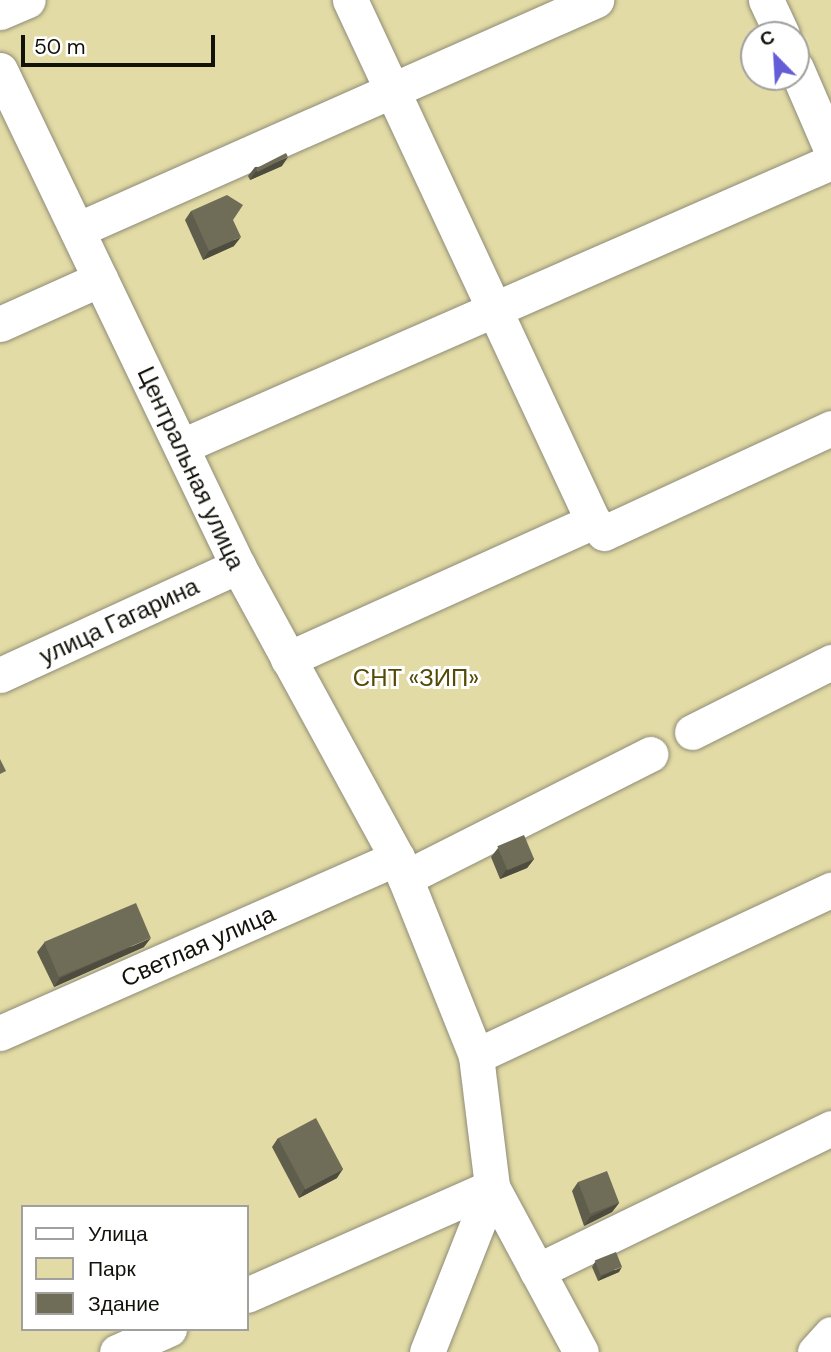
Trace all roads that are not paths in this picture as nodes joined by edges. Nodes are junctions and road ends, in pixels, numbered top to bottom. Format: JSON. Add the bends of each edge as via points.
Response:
{"nodes":[{"id":1,"x":28,"y":0,"type":"edge"},
{"id":2,"x":350,"y":0,"type":"edge"},
{"id":3,"x":596,"y":0,"type":"edge"},
{"id":4,"x":766,"y":0,"type":"edge"},
{"id":5,"x":0,"y":12,"type":"edge"},
{"id":6,"x":776,"y":21,"type":"edge"},
{"id":7,"x":0,"y":70,"type":"edge"},
{"id":8,"x":392,"y":87,"type":"junction"},
{"id":9,"x":808,"y":91,"type":"edge"},
{"id":10,"x":827,"y":126,"type":"edge"},
{"id":11,"x":831,"y":162,"type":"edge"},
{"id":12,"x":77,"y":230,"type":"junction"},
{"id":13,"x":100,"y":279,"type":"junction"},
{"id":14,"x":495,"y":309,"type":"junction"},
{"id":15,"x":0,"y":324,"type":"edge"},
{"id":16,"x":831,"y":428,"type":"edge"},
{"id":17,"x":182,"y":446,"type":"junction"},
{"id":18,"x":593,"y":521,"type":"junction"},
{"id":19,"x":237,"y":566,"type":"junction"},
{"id":20,"x":288,"y":659,"type":"junction"},
{"id":21,"x":831,"y":662,"type":"edge"},
{"id":22,"x":0,"y":675,"type":"edge"},
{"id":23,"x":692,"y":732,"type":"dead end"},
{"id":24,"x":651,"y":754,"type":"dead end"},
{"id":25,"x":401,"y":868,"type":"junction"},
{"id":26,"x":831,"y":890,"type":"edge"},
{"id":27,"x":0,"y":1034,"type":"edge"},
{"id":28,"x":476,"y":1056,"type":"junction"},
{"id":29,"x":831,"y":1128,"type":"edge"},
{"id":30,"x":492,"y":1187,"type":"junction"},
{"id":31,"x":537,"y":1271,"type":"junction"},
{"id":32,"x":248,"y":1295,"type":"edge"},
{"id":33,"x":164,"y":1331,"type":"edge"},
{"id":34,"x":831,"y":1334,"type":"edge"},
{"id":35,"x":117,"y":1352,"type":"edge"},
{"id":36,"x":427,"y":1352,"type":"edge"},
{"id":37,"x":582,"y":1352,"type":"edge"},
{"id":38,"x":815,"y":1352,"type":"edge"}],
"edges":[{"from":1,"to":5,"type":"street"},
{"from":2,"to":8,"type":"street"},
{"from":3,"to":8,"type":"street"},
{"from":4,"to":6,"type":"street"},
{"from":7,"to":12,"type":"street","name":"Центральная улица"},
{"from":8,"to":12,"type":"street"},
{"from":8,"to":14,"type":"street"},
{"from":9,"to":10,"type":"street"},
{"from":11,"to":14,"type":"street"},
{"from":12,"to":13,"type":"street","name":"Центральная улица"},
{"from":13,"to":15,"type":"street"},
{"from":13,"to":17,"type":"street","name":"Центральная улица"},
{"from":14,"to":17,"type":"street"},
{"from":14,"to":18,"type":"street"},
{"from":16,"to":18,"type":"street","via":[[604,533]]},
{"from":17,"to":19,"type":"street","name":"Центральная улица"},
{"from":18,"to":20,"type":"street"},
{"from":19,"to":20,"type":"street","name":"Центральная улица"},
{"from":19,"to":22,"type":"street","name":"улица Гагарина"},
{"from":20,"to":25,"type":"street","name":"Центральная улица"},
{"from":21,"to":23,"type":"street"},
{"from":24,"to":25,"type":"street","name":"Светлая улица"},
{"from":25,"to":27,"type":"street","name":"Светлая улица"},
{"from":25,"to":28,"type":"street","name":"Центральная улица"},
{"from":26,"to":28,"type":"street"},
{"from":28,"to":30,"type":"street","name":"Центральная улица"},
{"from":29,"to":31,"type":"street"},
{"from":30,"to":31,"type":"street"},
{"from":30,"to":32,"type":"street"},
{"from":30,"to":36,"type":"street"},
{"from":31,"to":37,"type":"street"},
{"from":33,"to":35,"type":"street"},
{"from":34,"to":38,"type":"street"}]}
